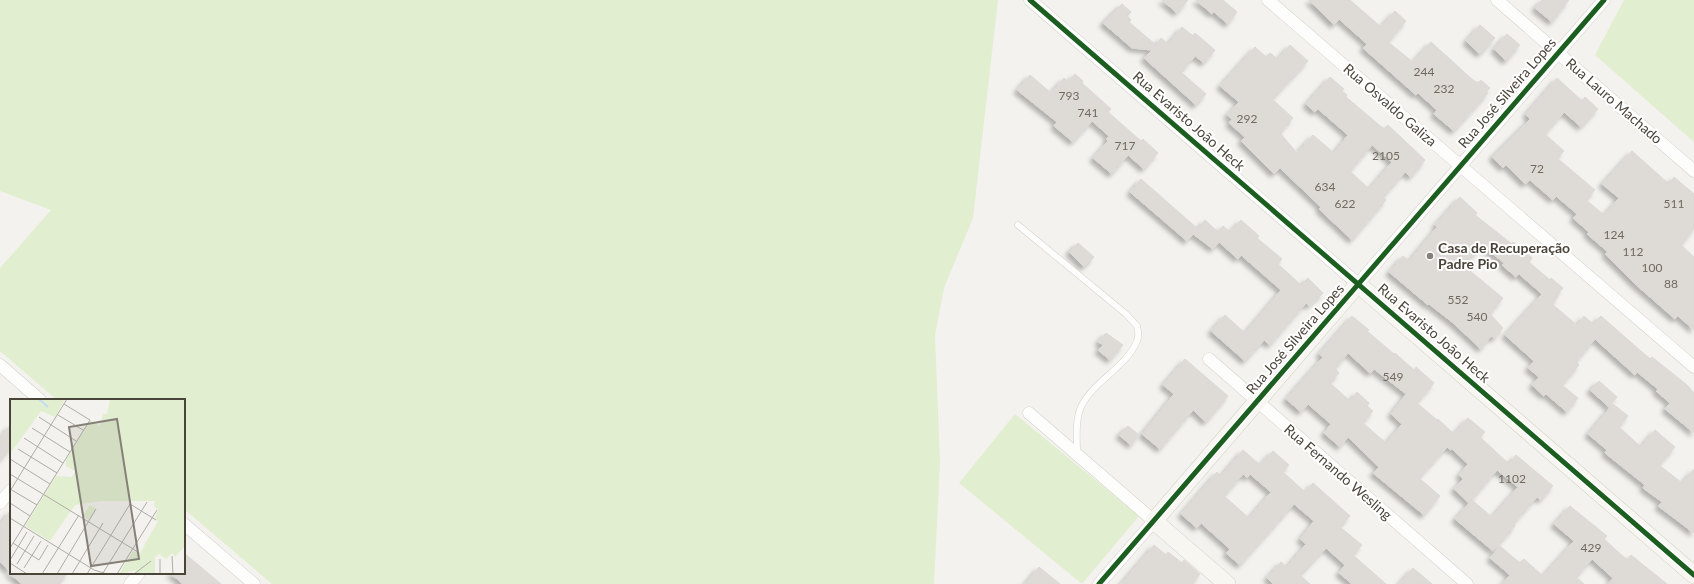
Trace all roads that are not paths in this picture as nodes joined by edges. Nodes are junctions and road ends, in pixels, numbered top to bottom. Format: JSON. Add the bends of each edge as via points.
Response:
{"nodes":[{"id":1,"x":1030,"y":0,"type":"edge"},
{"id":2,"x":1268,"y":0,"type":"edge"},
{"id":3,"x":1497,"y":0,"type":"edge"},
{"id":4,"x":1604,"y":0,"type":"edge"},
{"id":5,"x":1558,"y":53,"type":"junction"},
{"id":6,"x":1461,"y":166,"type":"junction"},
{"id":7,"x":1694,"y":171,"type":"edge"},
{"id":8,"x":1018,"y":226,"type":"dead end"},
{"id":9,"x":1358,"y":284,"type":"junction"},
{"id":10,"x":1209,"y":359,"type":"dead end"},
{"id":11,"x":0,"y":365,"type":"edge"},
{"id":12,"x":1694,"y":368,"type":"edge"},
{"id":13,"x":39,"y":399,"type":"edge"},
{"id":14,"x":1257,"y":401,"type":"junction"},
{"id":15,"x":1029,"y":413,"type":"dead end"},
{"id":16,"x":1077,"y":454,"type":"junction"},
{"id":17,"x":10,"y":491,"type":"edge"},
{"id":18,"x":0,"y":503,"type":"edge"},
{"id":19,"x":1154,"y":521,"type":"junction"},
{"id":20,"x":185,"y":525,"type":"edge"},
{"id":21,"x":138,"y":574,"type":"edge"},
{"id":22,"x":1694,"y":575,"type":"edge"},
{"id":23,"x":130,"y":584,"type":"edge"},
{"id":24,"x":254,"y":584,"type":"edge"},
{"id":25,"x":1100,"y":584,"type":"edge"},
{"id":26,"x":1227,"y":584,"type":"edge"},
{"id":27,"x":1467,"y":584,"type":"edge"}],
"edges":[{"from":1,"to":9,"type":"street","name":"Rua Evaristo João Heck"},
{"from":2,"to":6,"type":"street","name":"Rua Osvaldo Galiza"},
{"from":3,"to":5,"type":"street","name":"Rua Lauro Machado"},
{"from":4,"to":5,"type":"street","name":"Rua José Silveira Lopes"},
{"from":5,"to":6,"type":"street","name":"Rua José Silveira Lopes"},
{"from":5,"to":7,"type":"street","name":"Rua Lauro Machado"},
{"from":6,"to":9,"type":"street","name":"Rua José Silveira Lopes"},
{"from":6,"to":12,"type":"street","name":"Rua Osvaldo Galiza"},
{"from":8,"to":16,"type":"lane","via":[[1126,314],[1137,326],[1138,340],[1129,354],[1081,406],[1077,419]]},
{"from":9,"to":14,"type":"street","name":"Rua José Silveira Lopes"},
{"from":9,"to":22,"type":"street","name":"Rua Evaristo João Heck"},
{"from":10,"to":14,"type":"street","name":"Rua Fernando Wesling"},
{"from":11,"to":13,"type":"street"},
{"from":14,"to":19,"type":"street","name":"Rua José Silveira Lopes"},
{"from":14,"to":27,"type":"street","name":"Rua Fernando Wesling"},
{"from":15,"to":16,"type":"street"},
{"from":16,"to":19,"type":"street"},
{"from":17,"to":18,"type":"street"},
{"from":19,"to":25,"type":"street","name":"Rua José Silveira Lopes"},
{"from":19,"to":26,"type":"street"},
{"from":20,"to":24,"type":"street"},
{"from":21,"to":23,"type":"street"}]}
